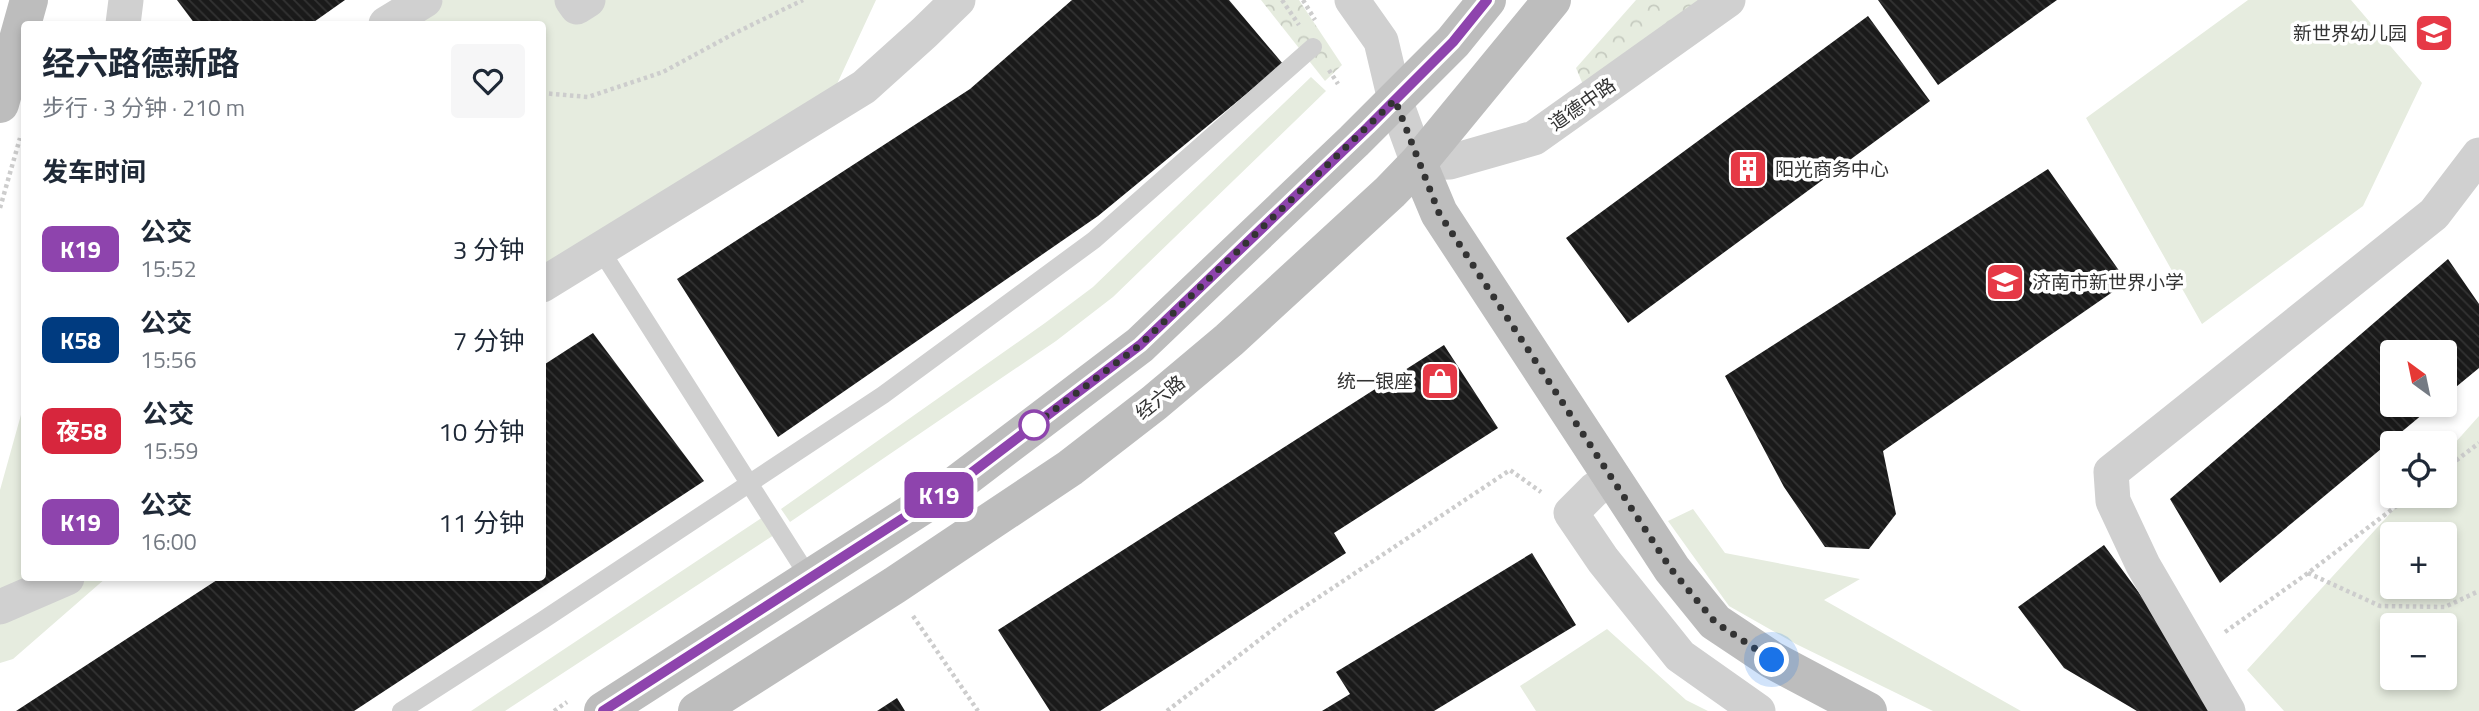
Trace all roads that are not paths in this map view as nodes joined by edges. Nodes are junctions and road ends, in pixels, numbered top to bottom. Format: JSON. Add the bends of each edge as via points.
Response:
{"nodes":[{"id":1,"x":29,"y":0,"type":"edge"},
{"id":2,"x":125,"y":0,"type":"edge"},
{"id":3,"x":425,"y":0,"type":"edge"},
{"id":4,"x":572,"y":0,"type":"edge"},
{"id":5,"x":588,"y":0,"type":"edge"},
{"id":6,"x":957,"y":0,"type":"edge"},
{"id":7,"x":1352,"y":0,"type":"edge"},
{"id":8,"x":1487,"y":0,"type":"edge"},
{"id":9,"x":1552,"y":0,"type":"edge"},
{"id":10,"x":1728,"y":0,"type":"edge"},
{"id":11,"x":923,"y":17,"type":"edge"},
{"id":12,"x":26,"y":21,"type":"edge"},
{"id":13,"x":123,"y":21,"type":"edge"},
{"id":14,"x":391,"y":21,"type":"edge"},
{"id":15,"x":1313,"y":47,"type":"dead end"},
{"id":16,"x":21,"y":50,"type":"edge"},
{"id":17,"x":1395,"y":100,"type":"junction"},
{"id":18,"x":10,"y":118,"type":"edge"},
{"id":19,"x":2479,"y":155,"type":"edge"},
{"id":20,"x":1418,"y":163,"type":"junction"},
{"id":21,"x":600,"y":249,"type":"junction"},
{"id":22,"x":546,"y":283,"type":"edge"},
{"id":23,"x":1613,"y":477,"type":"junction"},
{"id":24,"x":750,"y":483,"type":"junction"},
{"id":25,"x":810,"y":579,"type":"junction"},
{"id":26,"x":59,"y":581,"type":"edge"},
{"id":27,"x":0,"y":607,"type":"edge"},
{"id":28,"x":590,"y":704,"type":"edge"},
{"id":29,"x":401,"y":711,"type":"edge"},
{"id":30,"x":697,"y":711,"type":"edge"},
{"id":31,"x":1758,"y":711,"type":"edge"},
{"id":32,"x":1868,"y":711,"type":"edge"},
{"id":33,"x":2228,"y":711,"type":"edge"}],
"edges":[{"from":1,"to":12,"type":"main road"},
{"from":2,"to":13,"type":"street"},
{"from":3,"to":14,"type":"street"},
{"from":4,"to":5,"type":"street","via":[[577,7]]},
{"from":6,"to":11,"type":"street"},
{"from":7,"to":17,"type":"street","via":[[1381,41]]},
{"from":8,"to":17,"type":"main road"},
{"from":9,"to":20,"type":"main road","name":"经六路"},
{"from":10,"to":20,"type":"street","name":"道德中路","via":[[1534,138],[1450,162]]},
{"from":11,"to":21,"type":"street","via":[[864,87]]},
{"from":15,"to":24,"type":"lane","via":[[1094,240],[883,395]]},
{"from":16,"to":18,"type":"main road"},
{"from":17,"to":20,"type":"street"},
{"from":17,"to":25,"type":"main road","via":[[1140,345],[958,483]]},
{"from":19,"to":33,"type":"street","via":[[2434,214],[2111,472],[2113,501],[2143,565]]},
{"from":20,"to":23,"type":"main road","via":[[1439,213]]},
{"from":20,"to":30,"type":"main road","name":"经六路","via":[[1229,340],[1070,468]]},
{"from":21,"to":22,"type":"street"},
{"from":21,"to":24,"type":"lane"},
{"from":23,"to":31,"type":"street","via":[[1571,513],[1602,560],[1680,656]]},
{"from":23,"to":32,"type":"main road","via":[[1671,569],[1715,622],[1772,660]]},
{"from":24,"to":25,"type":"lane"},
{"from":24,"to":29,"type":"lane"},
{"from":25,"to":28,"type":"main road"},
{"from":26,"to":27,"type":"street"}]}
